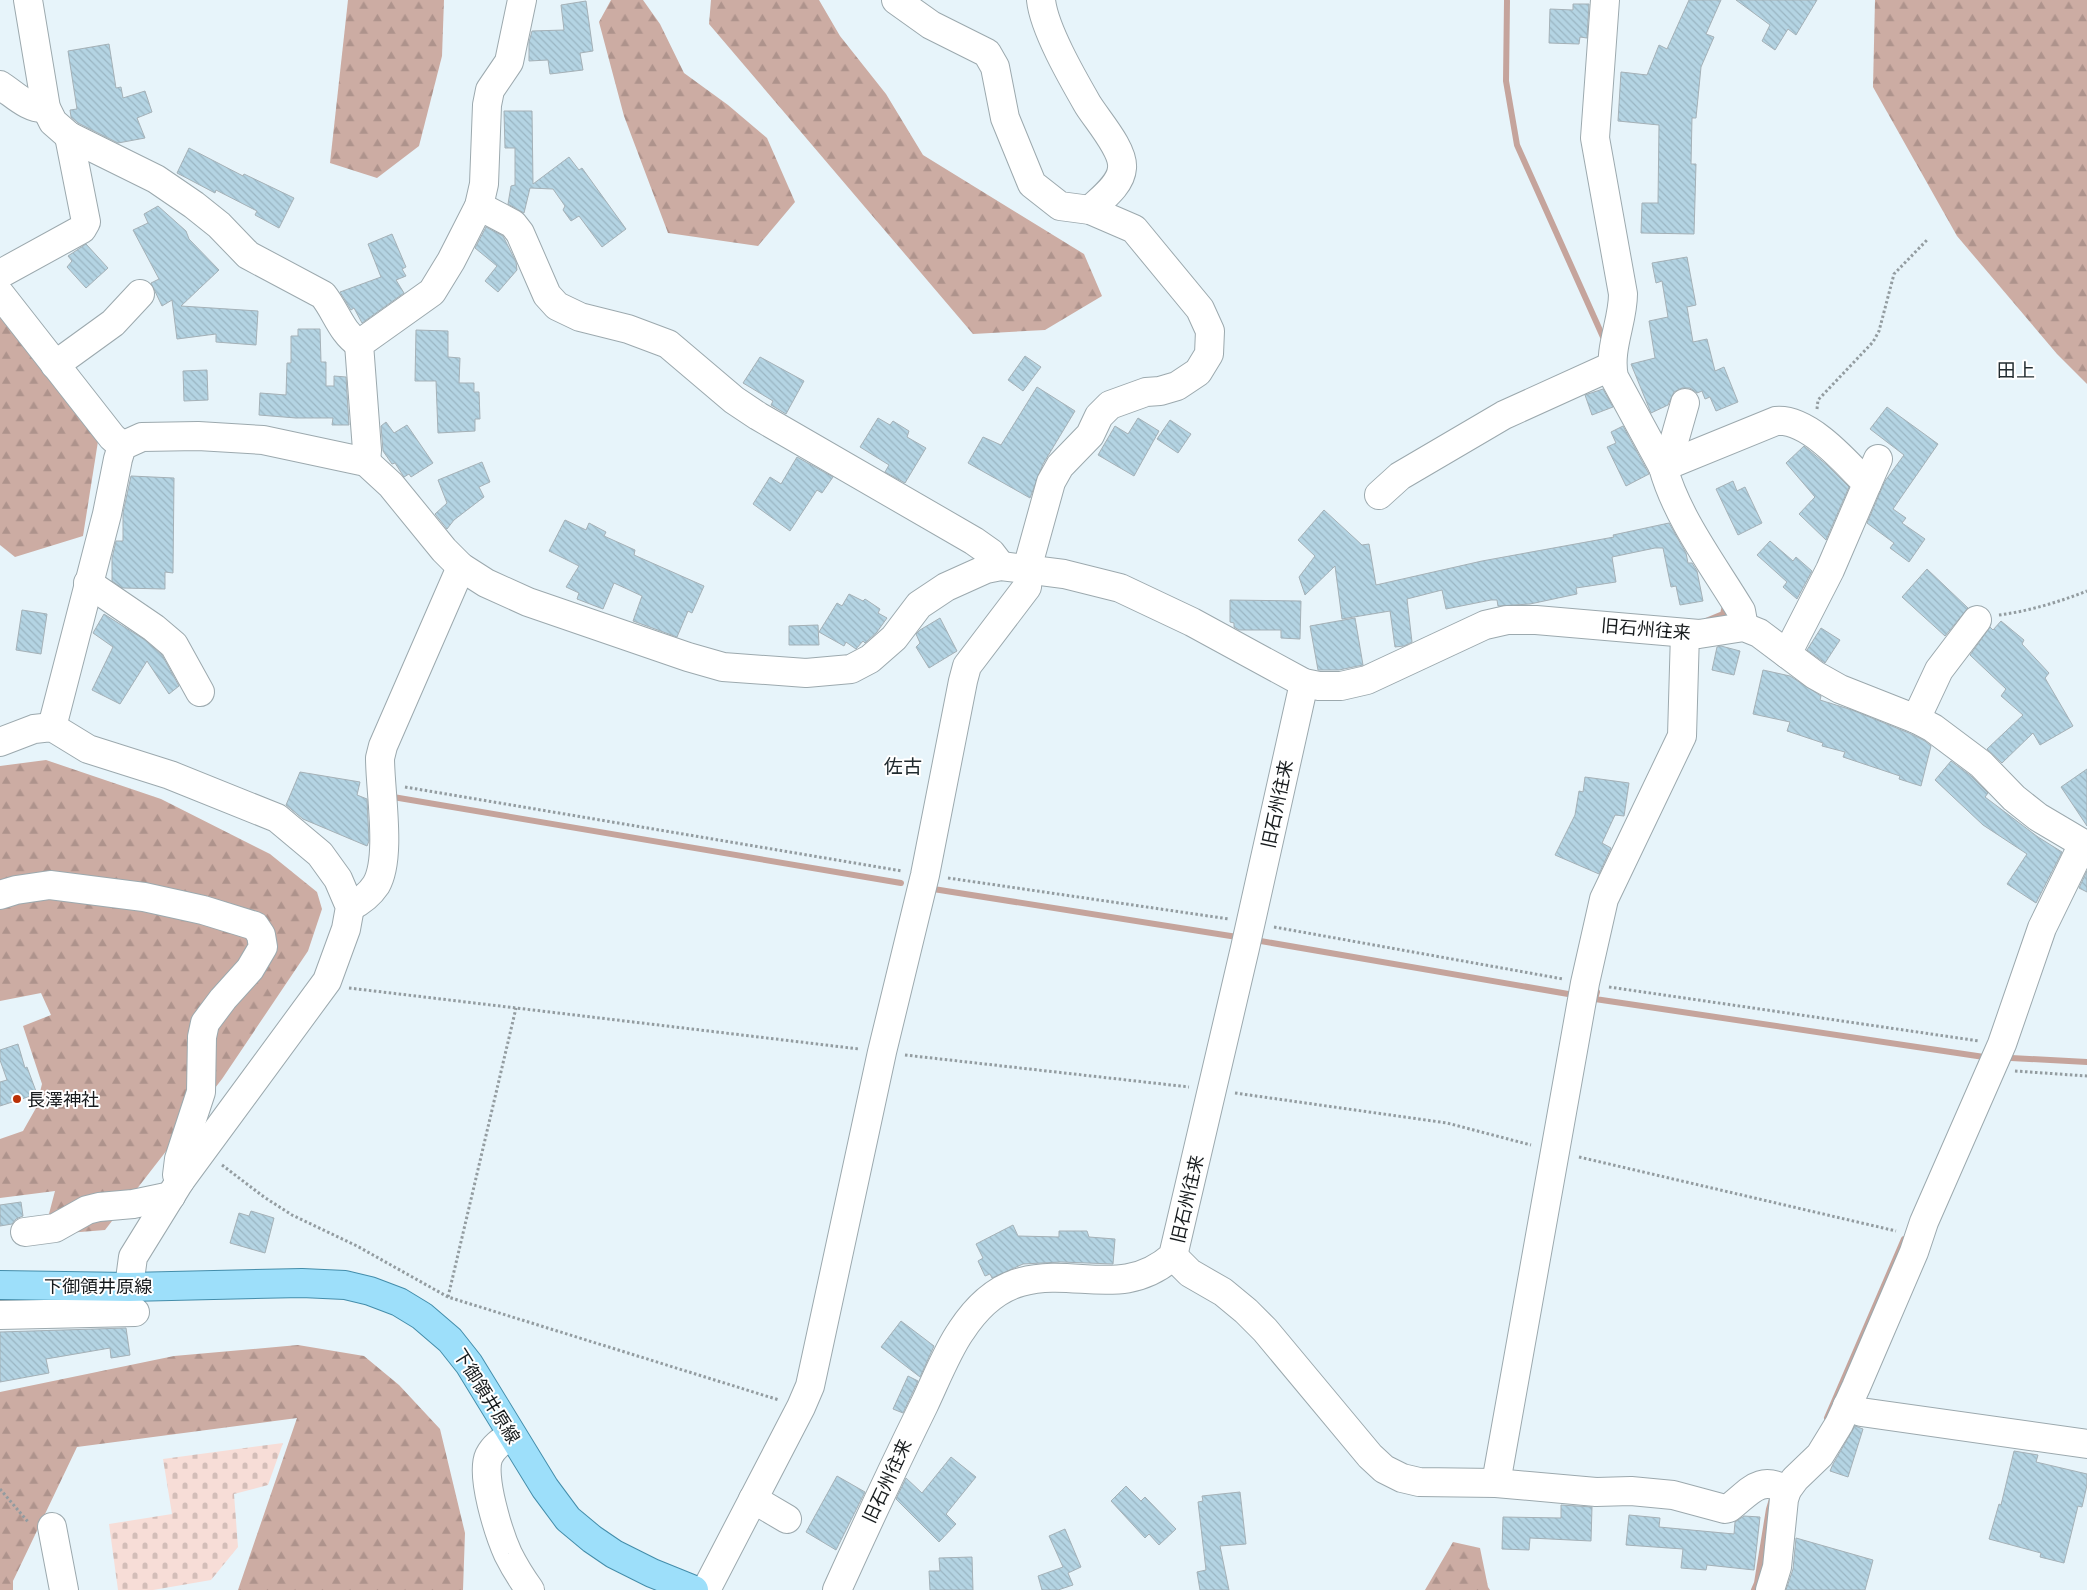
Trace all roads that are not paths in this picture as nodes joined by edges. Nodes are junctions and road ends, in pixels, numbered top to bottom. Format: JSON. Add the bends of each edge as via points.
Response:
{"nodes":[{"id":1,"x":28,"y":0,"type":"edge"},
{"id":2,"x":522,"y":0,"type":"edge"},
{"id":3,"x":896,"y":0,"type":"edge"},
{"id":4,"x":1041,"y":0,"type":"edge"},
{"id":5,"x":1606,"y":0,"type":"edge"},
{"id":6,"x":0,"y":85,"type":"edge"},
{"id":7,"x":46,"y":108,"type":"junction"},
{"id":8,"x":69,"y":136,"type":"junction"},
{"id":9,"x":479,"y":206,"type":"junction"},
{"id":10,"x":1090,"y":210,"type":"junction"},
{"id":11,"x":0,"y":274,"type":"edge"},
{"id":12,"x":0,"y":294,"type":"edge"},
{"id":13,"x":140,"y":294,"type":"dead end"},
{"id":14,"x":359,"y":344,"type":"junction"},
{"id":15,"x":55,"y":365,"type":"junction"},
{"id":16,"x":1612,"y":366,"type":"junction"},
{"id":17,"x":1684,"y":403,"type":"dead end"},
{"id":18,"x":122,"y":446,"type":"junction"},
{"id":19,"x":1878,"y":459,"type":"dead end"},
{"id":20,"x":366,"y":462,"type":"junction"},
{"id":21,"x":1663,"y":467,"type":"junction"},
{"id":22,"x":1866,"y":484,"type":"junction"},
{"id":23,"x":1379,"y":495,"type":"dead end"},
{"id":24,"x":1001,"y":566,"type":"junction"},
{"id":25,"x":461,"y":567,"type":"junction"},
{"id":26,"x":1029,"y":571,"type":"junction"},
{"id":27,"x":88,"y":583,"type":"junction"},
{"id":28,"x":1977,"y":620,"type":"road end"},
{"id":29,"x":1744,"y":628,"type":"junction"},
{"id":30,"x":1684,"y":633,"type":"junction"},
{"id":31,"x":1787,"y":654,"type":"junction"},
{"id":32,"x":1304,"y":683,"type":"junction"},
{"id":33,"x":200,"y":692,"type":"dead end"},
{"id":34,"x":1916,"y":719,"type":"junction"},
{"id":35,"x":52,"y":727,"type":"junction"},
{"id":36,"x":0,"y":742,"type":"edge"},
{"id":37,"x":2085,"y":845,"type":"edge"},
{"id":38,"x":0,"y":895,"type":"edge"},
{"id":39,"x":350,"y":907,"type":"junction"},
{"id":40,"x":175,"y":1189,"type":"junction"},
{"id":41,"x":24,"y":1232,"type":"dead end"},
{"id":42,"x":1173,"y":1256,"type":"junction"},
{"id":43,"x":0,"y":1285,"type":"edge"},
{"id":44,"x":132,"y":1300,"type":"junction"},
{"id":45,"x":0,"y":1315,"type":"edge"},
{"id":46,"x":1847,"y":1406,"type":"junction"},
{"id":47,"x":511,"y":1435,"type":"junction"},
{"id":48,"x":2087,"y":1444,"type":"edge"},
{"id":49,"x":1496,"y":1484,"type":"junction"},
{"id":50,"x":1781,"y":1487,"type":"junction"},
{"id":51,"x":753,"y":1499,"type":"junction"},
{"id":52,"x":787,"y":1519,"type":"dead end"},
{"id":53,"x":44,"y":1528,"type":"road end"},
{"id":54,"x":64,"y":1590,"type":"edge"},
{"id":55,"x":530,"y":1590,"type":"edge"},
{"id":56,"x":694,"y":1590,"type":"edge"},
{"id":57,"x":706,"y":1590,"type":"edge"},
{"id":58,"x":836,"y":1590,"type":"edge"},
{"id":59,"x":1770,"y":1590,"type":"edge"}],
"edges":[{"from":1,"to":7,"type":"street"},
{"from":2,"to":9,"type":"street","via":[[509,62],[490,90],[484,184]]},
{"from":3,"to":10,"type":"street","via":[[931,24],[987,53],[995,67],[1006,118],[1032,184],[1060,206]]},
{"from":4,"to":10,"type":"street","via":[[1056,45],[1088,105],[1122,158],[1122,170],[1116,183]]},
{"from":5,"to":16,"type":"street","via":[[1595,138],[1623,307]]},
{"from":6,"to":7,"type":"street","via":[[31,106]]},
{"from":7,"to":8,"type":"street","via":[[53,122]]},
{"from":8,"to":11,"type":"street","via":[[86,222],[82,229]]},
{"from":8,"to":14,"type":"street","via":[[156,179],[219,225],[248,255],[323,295],[345,333]]},
{"from":9,"to":14,"type":"street","via":[[432,292]]},
{"from":9,"to":24,"type":"street","via":[[513,224],[547,296],[557,306],[580,318],[628,329],[668,344],[734,400],[792,437],[841,462],[974,541],[991,553]]},
{"from":10,"to":26,"type":"street","via":[[1134,229],[1200,309],[1210,331],[1209,354],[1198,372],[1177,386],[1146,392],[1110,405],[1099,416],[1090,436],[1060,466],[1051,482]]},
{"from":12,"to":15,"type":"street"},
{"from":13,"to":15,"type":"street","via":[[113,324]]},
{"from":14,"to":20,"type":"street"},
{"from":15,"to":18,"type":"street"},
{"from":16,"to":21,"type":"street","via":[[1614,377]]},
{"from":16,"to":23,"type":"street","via":[[1504,415],[1400,476]]},
{"from":17,"to":21,"type":"street"},
{"from":18,"to":20,"type":"street","via":[[142,437],[263,440]]},
{"from":18,"to":27,"type":"street"},
{"from":19,"to":22,"type":"street"},
{"from":20,"to":25,"type":"street","via":[[391,485]]},
{"from":21,"to":22,"type":"street","via":[[1785,420],[1828,445]]},
{"from":21,"to":29,"type":"street","via":[[1678,507],[1741,611]]},
{"from":22,"to":31,"type":"street","via":[[1830,570]]},
{"from":24,"to":25,"type":"street","via":[[986,569],[946,587],[919,605],[894,638],[870,659],[851,669],[806,673],[723,667],[688,658],[528,602],[486,583]]},
{"from":24,"to":26,"type":"street"},
{"from":25,"to":39,"type":"street","via":[[383,746],[380,782],[384,855],[376,884],[361,901]]},
{"from":26,"to":32,"type":"street","via":[[1064,574],[1120,588],[1192,622]]},
{"from":26,"to":51,"type":"street","via":[[1027,587],[968,666],[963,681],[925,874],[882,1052],[810,1386]]},
{"from":27,"to":33,"type":"street","via":[[174,645]]},
{"from":27,"to":35,"type":"street"},
{"from":28,"to":34,"type":"street","via":[[1939,670]]},
{"from":29,"to":30,"type":"street","name":"旧石州往来"},
{"from":29,"to":31,"type":"street","via":[[1759,634]]},
{"from":30,"to":32,"type":"street","name":"旧石州往来","via":[[1507,620],[1485,625],[1368,680],[1341,686]]},
{"from":30,"to":49,"type":"street","via":[[1682,736],[1604,899],[1585,983]]},
{"from":31,"to":34,"type":"street","via":[[1840,689]]},
{"from":32,"to":42,"type":"street","name":"旧石州往来"},
{"from":34,"to":37,"type":"street","via":[[1981,764],[2038,817]]},
{"from":35,"to":36,"type":"street","via":[[34,729]]},
{"from":35,"to":39,"type":"street","via":[[88,749],[170,775],[277,818],[320,854],[338,880]]},
{"from":37,"to":46,"type":"street","via":[[2042,928],[1997,1057]]},
{"from":38,"to":40,"type":"street","via":[[50,885],[144,897],[255,926],[261,935],[263,947],[250,968],[205,1022],[201,1092],[179,1160]]},
{"from":39,"to":40,"type":"street","via":[[346,929],[327,981]]},
{"from":40,"to":41,"type":"street","via":[[133,1204],[87,1210],[55,1228]]},
{"from":40,"to":44,"type":"street","via":[[133,1257]]},
{"from":42,"to":49,"type":"street","via":[[1190,1273],[1222,1292],[1252,1317],[1384,1469],[1419,1482]]},
{"from":42,"to":58,"type":"street","name":"旧石州往来","via":[[1161,1267],[1128,1280],[1043,1279],[1021,1282],[997,1292],[981,1305],[960,1332]]},
{"from":43,"to":44,"type":"main road","name":"下御領井原線"},
{"from":44,"to":45,"type":"street"},
{"from":44,"to":47,"type":"main road","name":"下御領井原線","via":[[302,1283],[345,1285],[370,1291],[422,1316],[450,1340],[469,1364]]},
{"from":46,"to":48,"type":"street","via":[[1861,1412]]},
{"from":46,"to":50,"type":"street","via":[[1820,1454]]},
{"from":47,"to":55,"type":"street","via":[[495,1446],[488,1458],[487,1476],[508,1553]]},
{"from":47,"to":56,"type":"main road","name":"下御領井原線","via":[[568,1519],[614,1554]]},
{"from":49,"to":50,"type":"street","via":[[1673,1495],[1725,1509],[1761,1484]]},
{"from":50,"to":59,"type":"street","via":[[1784,1499],[1777,1566]]},
{"from":51,"to":52,"type":"street"},
{"from":51,"to":57,"type":"street"},
{"from":53,"to":54,"type":"street"}]}
